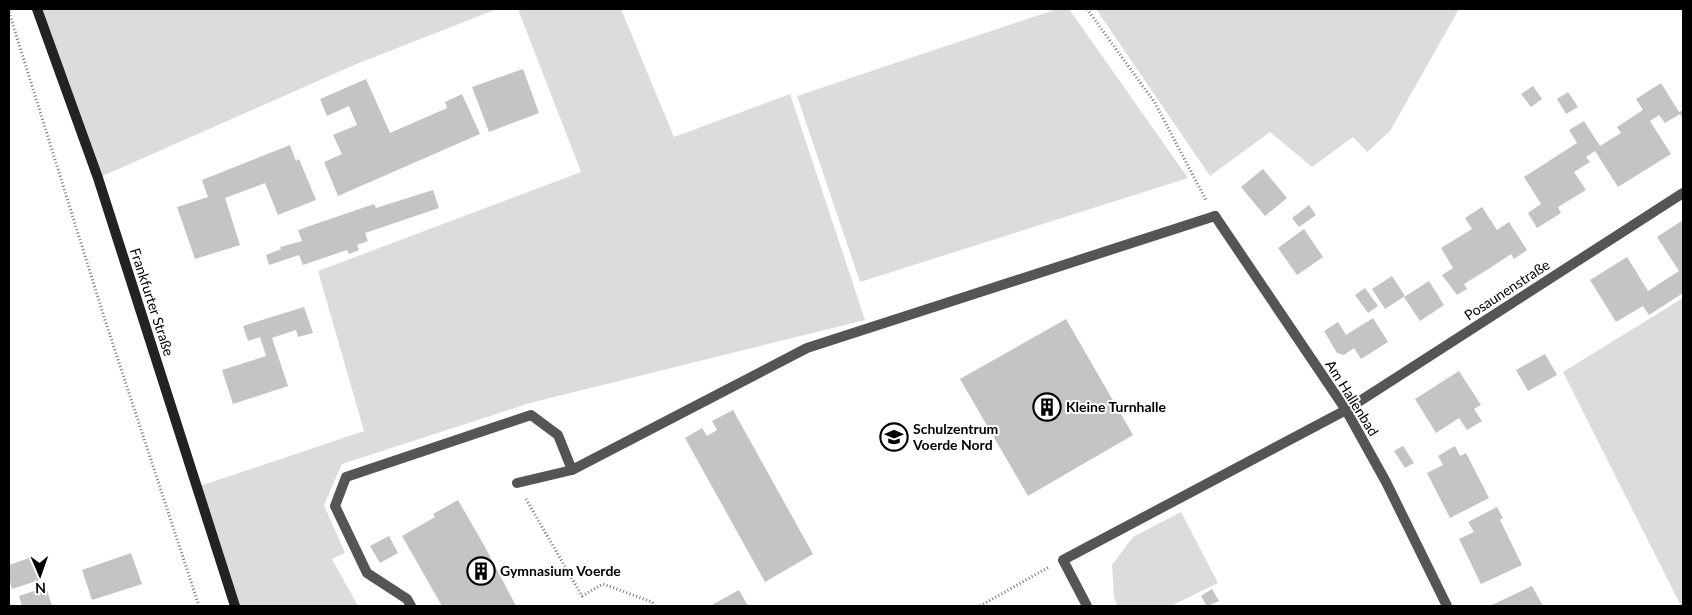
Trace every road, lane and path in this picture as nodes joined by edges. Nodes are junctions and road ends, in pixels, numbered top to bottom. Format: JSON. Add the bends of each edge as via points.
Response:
{"nodes":[{"id":1,"x":37,"y":9,"type":"edge"},
{"id":2,"x":1087,"y":9,"type":"edge"},
{"id":3,"x":9,"y":12,"type":"edge"},
{"id":4,"x":1683,"y":193,"type":"edge"},
{"id":5,"x":1215,"y":216,"type":"junction"},
{"id":6,"x":1346,"y":410,"type":"junction"},
{"id":7,"x":572,"y":470,"type":"junction"},
{"id":8,"x":518,"y":483,"type":"joint"},
{"id":9,"x":1063,"y":560,"type":"junction"},
{"id":10,"x":199,"y":606,"type":"edge"},
{"id":11,"x":235,"y":606,"type":"edge"},
{"id":12,"x":411,"y":606,"type":"edge"},
{"id":13,"x":655,"y":606,"type":"edge"},
{"id":14,"x":980,"y":606,"type":"edge"},
{"id":15,"x":1088,"y":606,"type":"edge"},
{"id":16,"x":1447,"y":606,"type":"edge"}],
"edges":[{"from":1,"to":11,"type":"main road","name":"Frankfurter Straße","via":[[98,178]]},
{"from":2,"to":5,"type":"path","via":[[1155,103]]},
{"from":3,"to":10,"type":"path"},
{"from":4,"to":6,"type":"street","name":"Posaunenstraße"},
{"from":5,"to":6,"type":"street","name":"Am Hallenbad"},
{"from":5,"to":7,"type":"street","via":[[806,348]]},
{"from":6,"to":9,"type":"street","name":"Posaunenstraße"},
{"from":6,"to":16,"type":"street","name":"Am Hallenbad","via":[[1386,482]]},
{"from":7,"to":8,"type":"street"},
{"from":7,"to":12,"type":"street","via":[[558,436],[531,415],[346,477],[335,506],[367,573],[407,599]]},
{"from":8,"to":13,"type":"path","via":[[582,596],[603,584],[652,602]]},
{"from":9,"to":14,"type":"path"},
{"from":9,"to":15,"type":"street"}]}
